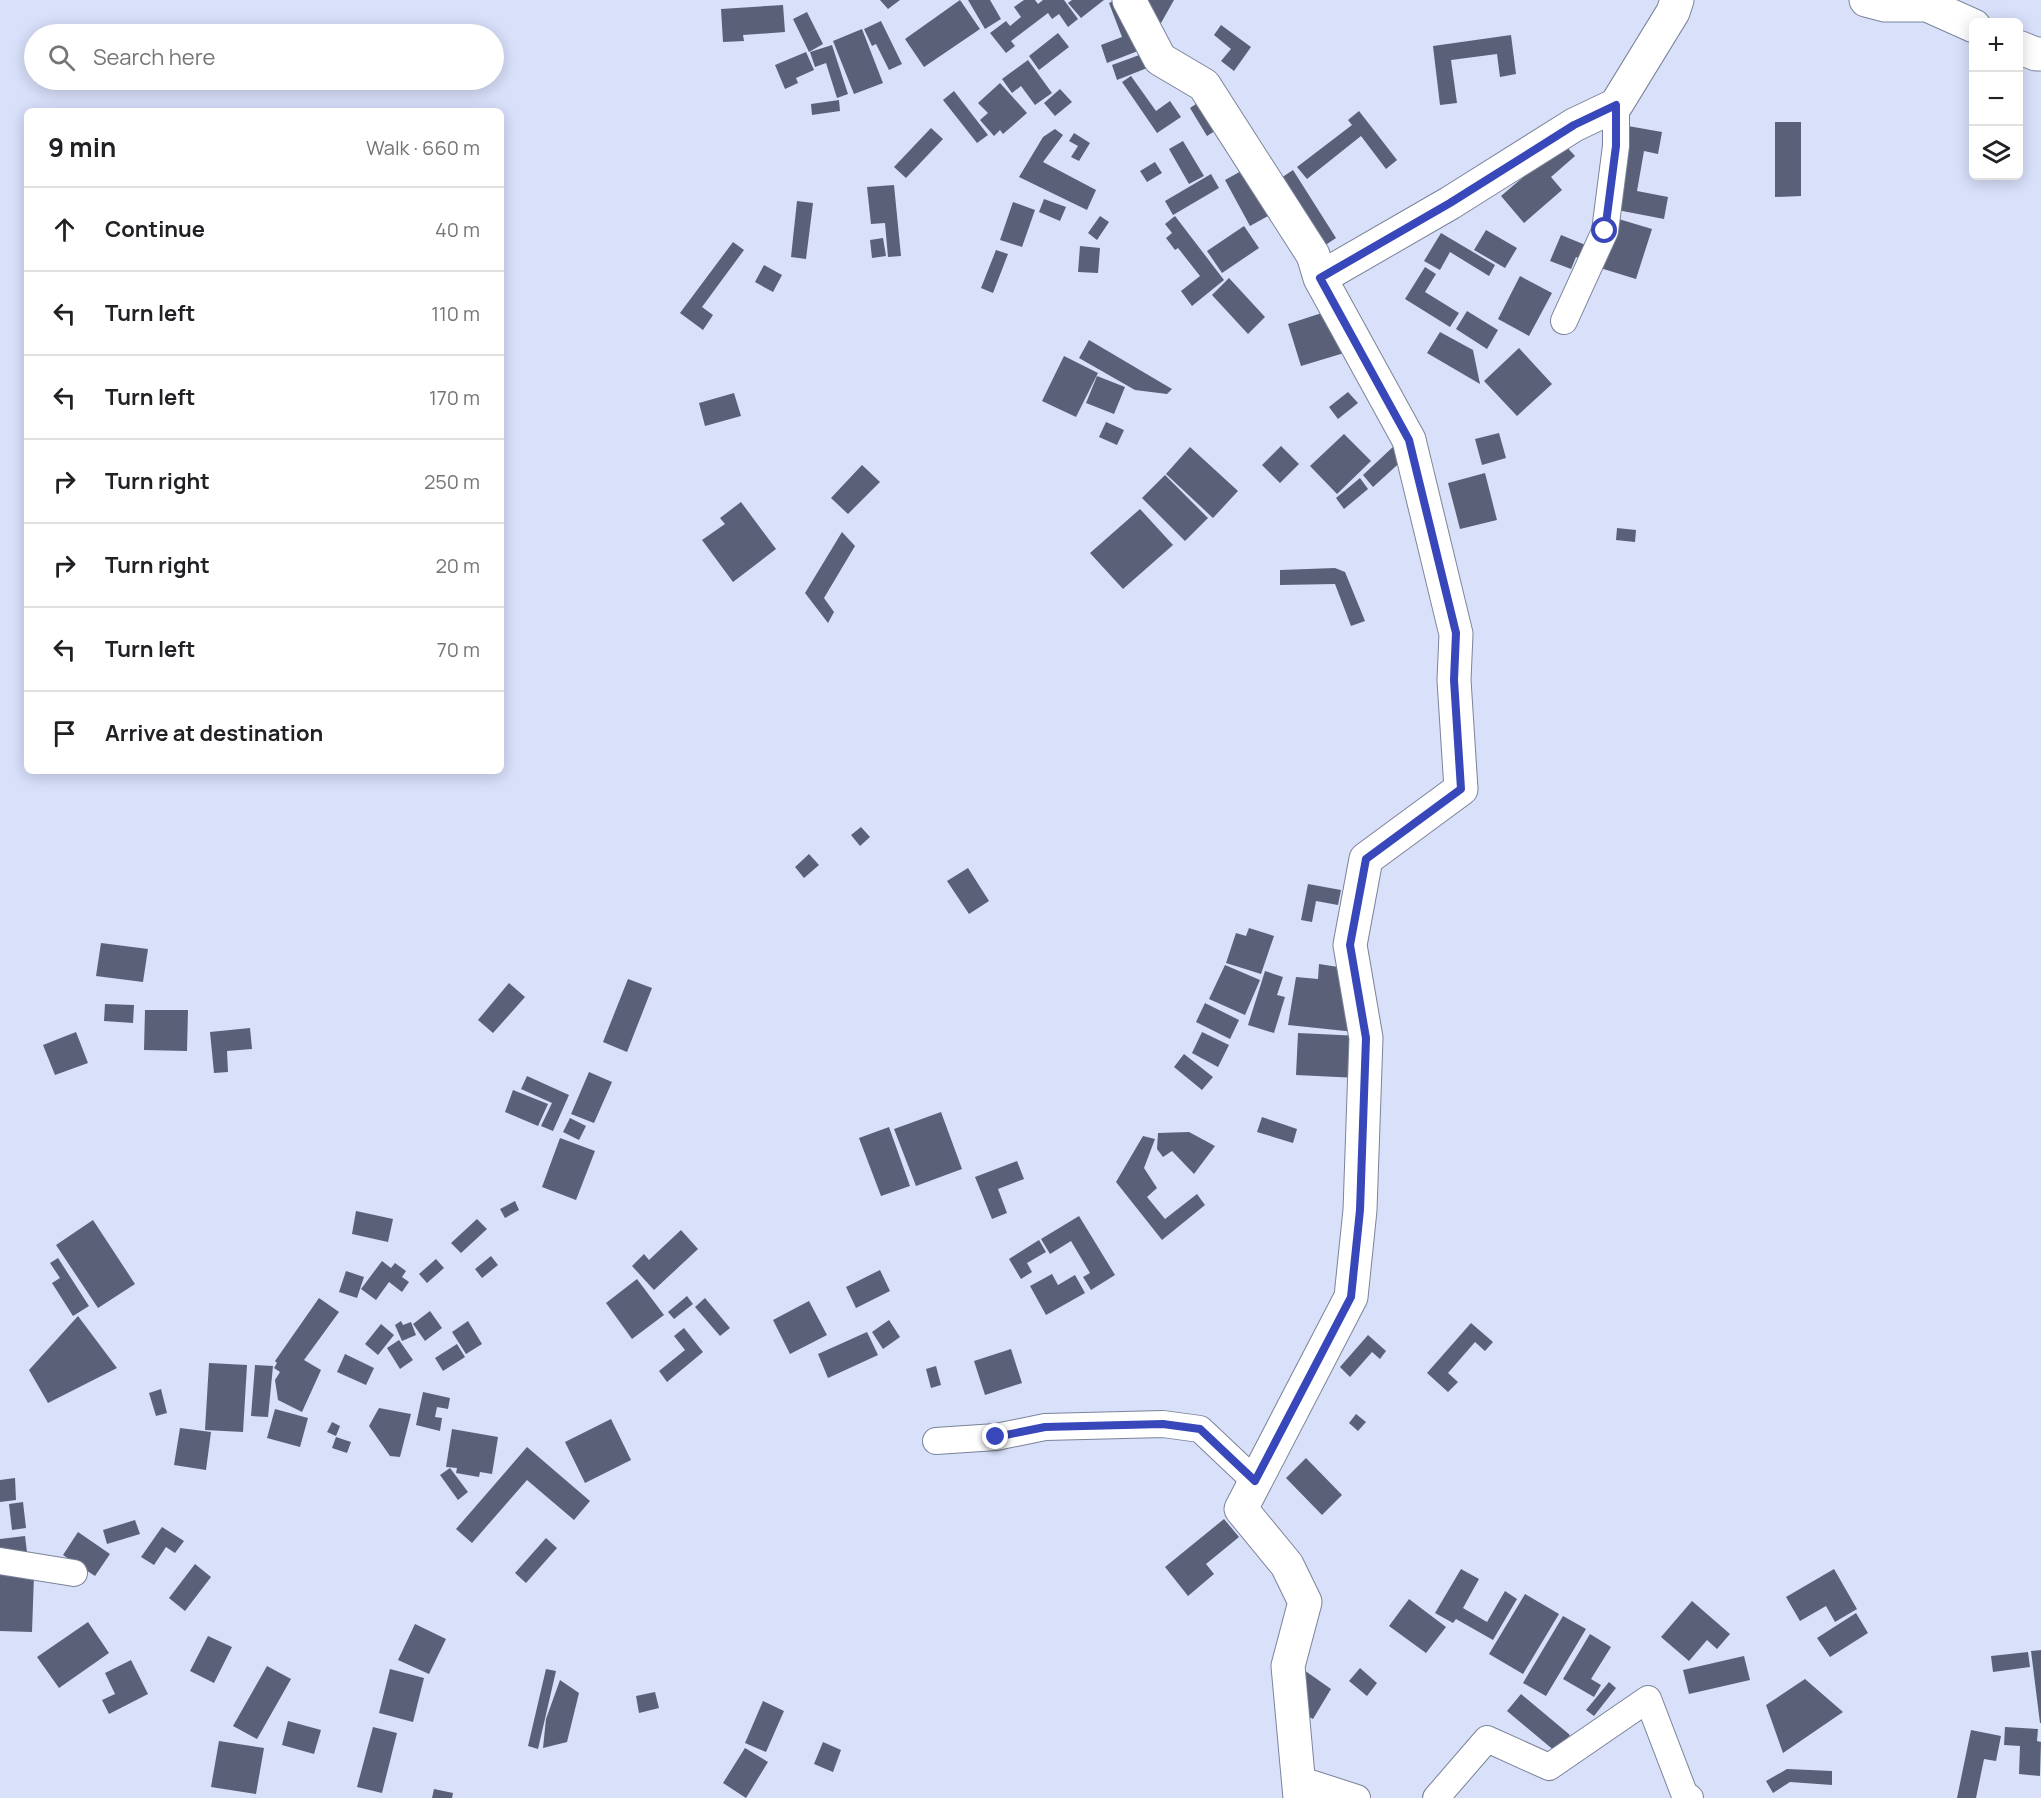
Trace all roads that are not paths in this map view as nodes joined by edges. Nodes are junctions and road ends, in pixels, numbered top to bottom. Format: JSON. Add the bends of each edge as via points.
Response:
{"nodes":[{"id":1,"x":1129,"y":0,"type":"edge"},
{"id":2,"x":1677,"y":0,"type":"edge"},
{"id":3,"x":1866,"y":0,"type":"edge"},
{"id":4,"x":1969,"y":24,"type":"edge"},
{"id":5,"x":2023,"y":48,"type":"edge"},
{"id":6,"x":2041,"y":54,"type":"edge"},
{"id":7,"x":1616,"y":105,"type":"junction"},
{"id":8,"x":1320,"y":278,"type":"junction"},
{"id":9,"x":1564,"y":321,"type":"dead end"},
{"id":10,"x":936,"y":1441,"type":"dead end"},
{"id":11,"x":1255,"y":1481,"type":"junction"},
{"id":12,"x":0,"y":1561,"type":"edge"},
{"id":13,"x":74,"y":1573,"type":"dead end"},
{"id":14,"x":1299,"y":1789,"type":"edge"},
{"id":15,"x":1357,"y":1798,"type":"edge"},
{"id":16,"x":1436,"y":1798,"type":"edge"},
{"id":17,"x":1690,"y":1798,"type":"edge"}],
"edges":[{"from":1,"to":8,"type":"street","via":[[1160,59],[1204,85],[1313,255]]},
{"from":2,"to":7,"type":"street"},
{"from":3,"to":4,"type":"street","via":[[1885,5],[1927,5]]},
{"from":5,"to":6,"type":"street"},
{"from":7,"to":8,"type":"street","via":[[1574,125]]},
{"from":7,"to":9,"type":"street","via":[[1616,146],[1605,231]]},
{"from":8,"to":11,"type":"street","via":[[1409,440],[1456,633],[1454,680],[1461,789],[1366,859],[1350,945],[1366,1038],[1360,1210],[1351,1297]]},
{"from":10,"to":11,"type":"street","via":[[996,1437],[1045,1427],[1163,1424],[1200,1429]]},
{"from":11,"to":14,"type":"street","via":[[1241,1509],[1287,1565],[1305,1602],[1288,1666]]},
{"from":12,"to":13,"type":"street"},
{"from":14,"to":15,"type":"street"},
{"from":16,"to":17,"type":"street","via":[[1487,1739],[1549,1767],[1648,1699],[1684,1793]]}]}
